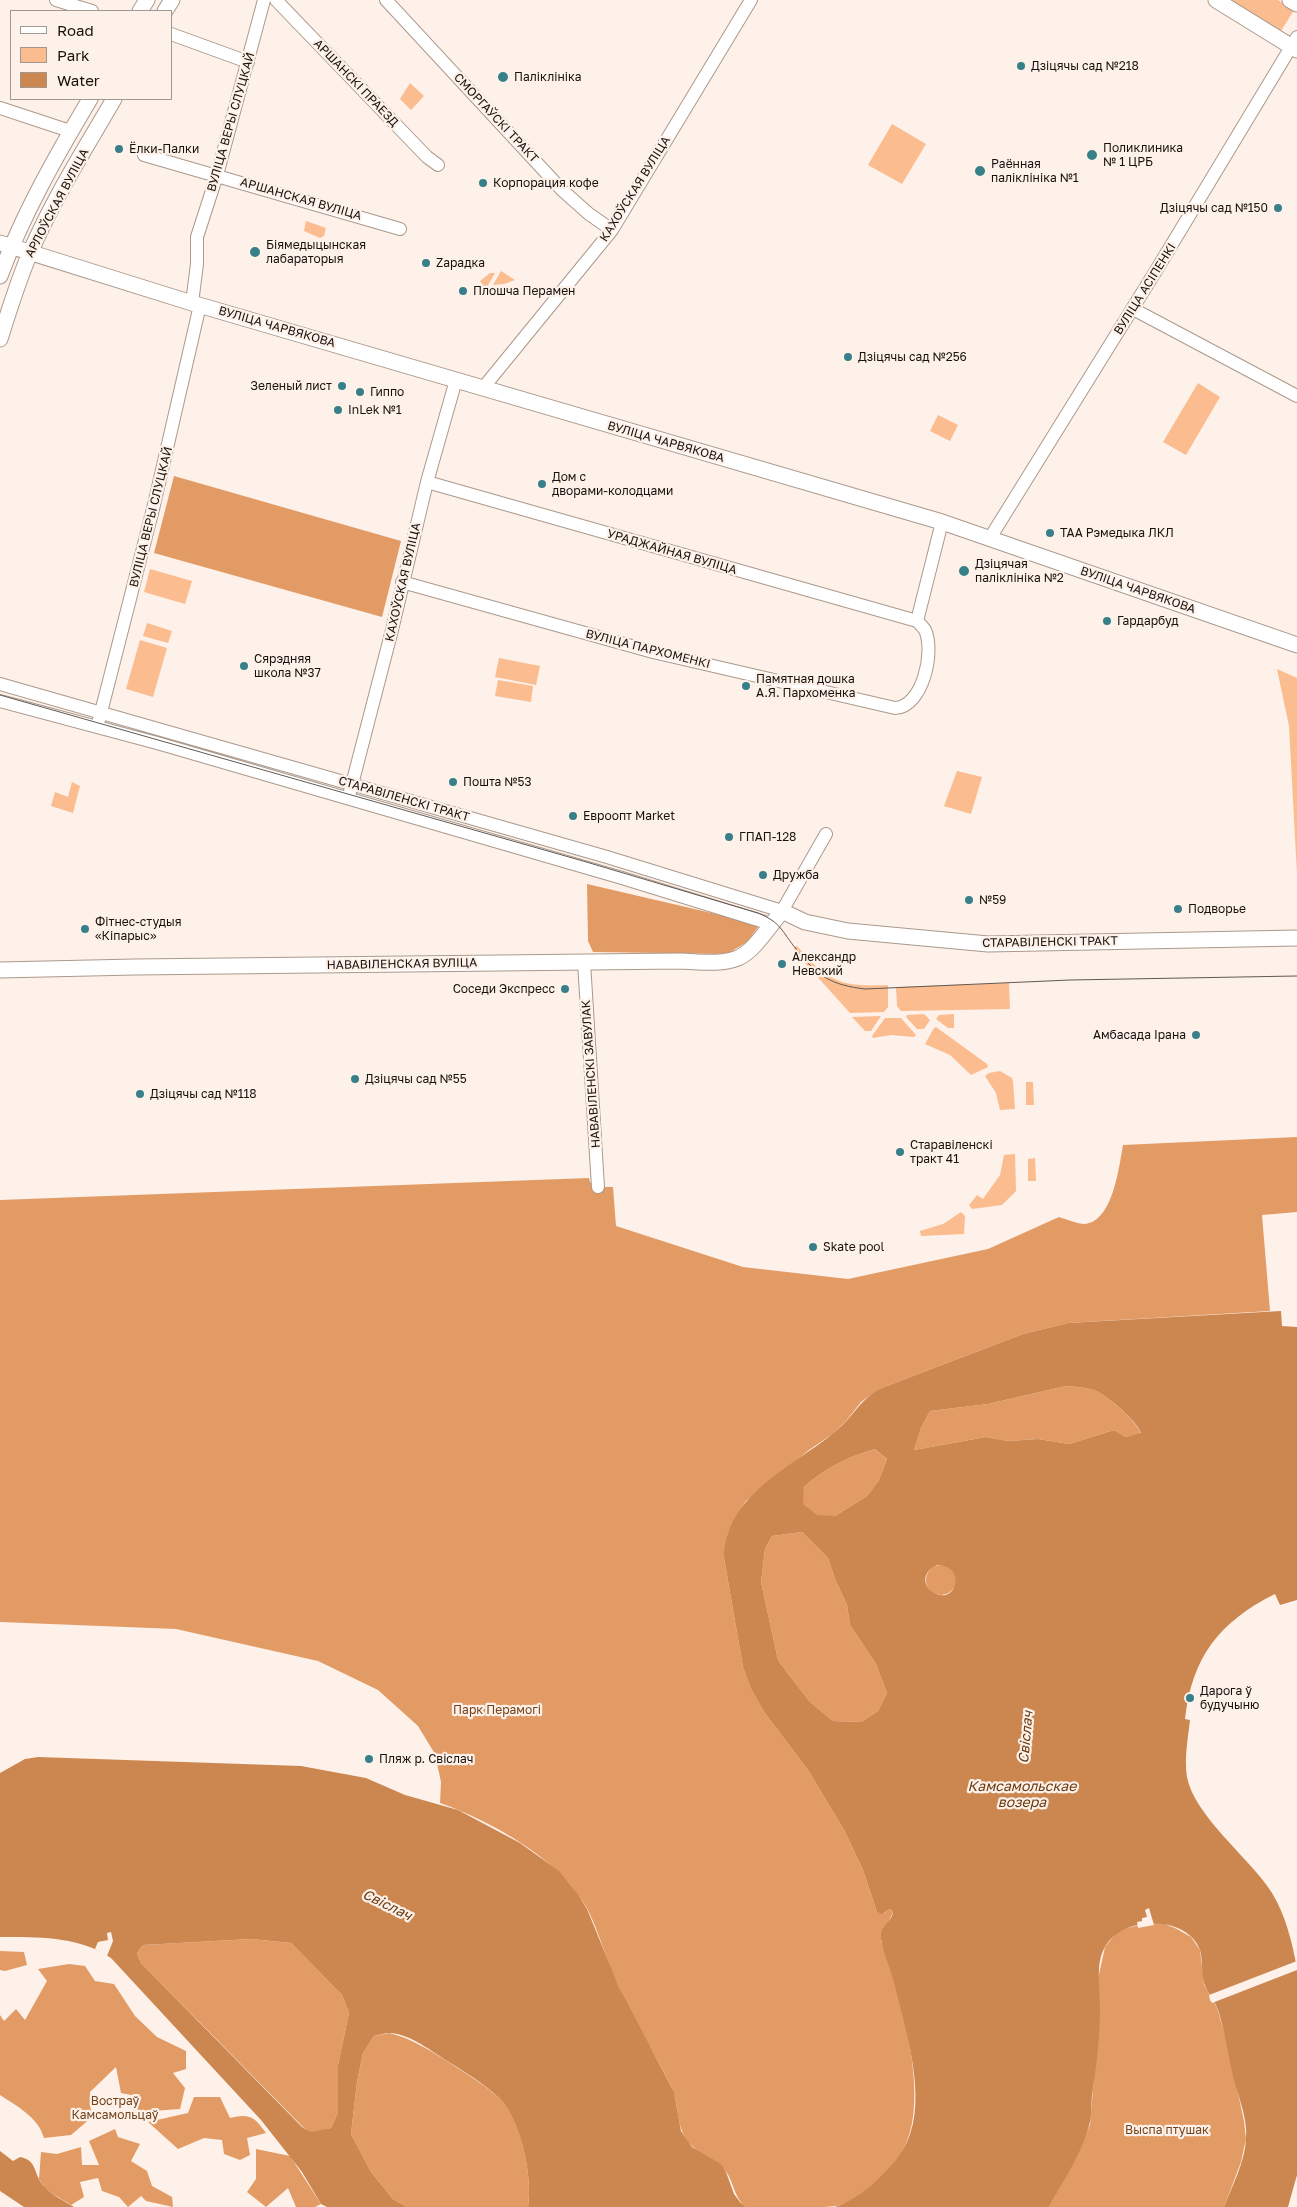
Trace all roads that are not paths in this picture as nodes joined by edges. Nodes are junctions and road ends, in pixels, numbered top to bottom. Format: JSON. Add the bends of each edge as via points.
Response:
{"nodes":[{"id":1,"x":56,"y":0,"type":"edge"},
{"id":2,"x":264,"y":0,"type":"edge"},
{"id":3,"x":276,"y":0,"type":"edge"},
{"id":4,"x":386,"y":0,"type":"edge"},
{"id":5,"x":751,"y":0,"type":"edge"},
{"id":6,"x":1216,"y":0,"type":"edge"},
{"id":7,"x":1290,"y":0,"type":"edge"},
{"id":8,"x":1297,"y":4,"type":"edge"},
{"id":9,"x":89,"y":10,"type":"edge"},
{"id":10,"x":172,"y":34,"type":"edge"},
{"id":11,"x":1295,"y":44,"type":"edge"},
{"id":12,"x":248,"y":62,"type":"junction"},
{"id":13,"x":89,"y":100,"type":"edge"},
{"id":14,"x":113,"y":100,"type":"edge"},
{"id":15,"x":0,"y":108,"type":"edge"},
{"id":16,"x":70,"y":131,"type":"junction"},
{"id":17,"x":144,"y":155,"type":"dead end"},
{"id":18,"x":438,"y":165,"type":"dead end"},
{"id":19,"x":217,"y":175,"type":"junction"},
{"id":20,"x":400,"y":229,"type":"dead end"},
{"id":21,"x":612,"y":230,"type":"junction"},
{"id":22,"x":6,"y":245,"type":"edge"},
{"id":23,"x":30,"y":252,"type":"junction"},
{"id":24,"x":0,"y":276,"type":"edge"},
{"id":25,"x":196,"y":304,"type":"junction"},
{"id":26,"x":1133,"y":309,"type":"junction"},
{"id":27,"x":0,"y":339,"type":"edge"},
{"id":28,"x":456,"y":380,"type":"junction"},
{"id":29,"x":483,"y":388,"type":"junction"},
{"id":30,"x":1297,"y":396,"type":"edge"},
{"id":31,"x":427,"y":482,"type":"junction"},
{"id":32,"x":942,"y":522,"type":"junction"},
{"id":33,"x":990,"y":538,"type":"junction"},
{"id":34,"x":402,"y":582,"type":"junction"},
{"id":35,"x":917,"y":621,"type":"junction"},
{"id":36,"x":1297,"y":645,"type":"edge"},
{"id":37,"x":0,"y":684,"type":"edge"},
{"id":38,"x":0,"y":701,"type":"edge"},
{"id":39,"x":101,"y":713,"type":"junction"},
{"id":40,"x":98,"y":728,"type":"junction"},
{"id":41,"x":353,"y":784,"type":"junction"},
{"id":42,"x":347,"y":799,"type":"junction"},
{"id":43,"x":826,"y":834,"type":"dead end"},
{"id":44,"x":782,"y":911,"type":"junction"},
{"id":45,"x":805,"y":922,"type":"junction"},
{"id":46,"x":772,"y":924,"type":"junction"},
{"id":47,"x":1297,"y":938,"type":"edge"},
{"id":48,"x":584,"y":962,"type":"junction"},
{"id":49,"x":0,"y":970,"type":"edge"},
{"id":50,"x":598,"y":1187,"type":"dead end"}],
"edges":[{"from":1,"to":9,"type":"street"},
{"from":2,"to":12,"type":"street","name":"ВУЛІЦА ВЕРЫ СЛУЦКАЙ"},
{"from":3,"to":18,"type":"street","name":"АРШАНСКІ ПРАЕЗД"},
{"from":4,"to":21,"type":"street","name":"СМОРГАЎСКІ ТРАКТ","via":[[562,190]]},
{"from":5,"to":21,"type":"street","name":"КАХОЎСКАЯ ВУЛІЦА"},
{"from":6,"to":11,"type":"main road"},
{"from":7,"to":8,"type":"main road"},
{"from":10,"to":12,"type":"street"},
{"from":11,"to":26,"type":"street","name":"ВУЛІЦА АСІПЕНКІ"},
{"from":12,"to":19,"type":"street","name":"ВУЛІЦА ВЕРЫ СЛУЦКАЙ"},
{"from":13,"to":16,"type":"main road","name":"АРЛОЎСКАЯ ВУЛІЦА"},
{"from":14,"to":23,"type":"main road","name":"АРЛОЎСКАЯ ВУЛІЦА"},
{"from":15,"to":16,"type":"street"},
{"from":16,"to":22,"type":"main road","name":"АРЛОЎСКАЯ ВУЛІЦА"},
{"from":17,"to":19,"type":"street","name":"АРШАНСКАЯ ВУЛІЦА"},
{"from":19,"to":20,"type":"street","name":"АРШАНСКАЯ ВУЛІЦА"},
{"from":19,"to":25,"type":"street","name":"ВУЛІЦА ВЕРЫ СЛУЦКАЙ","via":[[197,237]]},
{"from":21,"to":29,"type":"street","name":"КАХОЎСКАЯ ВУЛІЦА"},
{"from":22,"to":23,"type":"main road","name":"ВУЛІЦА ЧАРВЯКОВА"},
{"from":22,"to":24,"type":"main road","name":"АРЛОЎСКАЯ ВУЛІЦА"},
{"from":23,"to":25,"type":"main road","name":"ВУЛІЦА ЧАРВЯКОВА"},
{"from":23,"to":27,"type":"main road","name":"АРЛОЎСКАЯ ВУЛІЦА"},
{"from":25,"to":28,"type":"main road","name":"ВУЛІЦА ЧАРВЯКОВА"},
{"from":25,"to":39,"type":"street","name":"ВУЛІЦА ВЕРЫ СЛУЦКАЙ","via":[[153,509]]},
{"from":26,"to":30,"type":"street"},
{"from":26,"to":33,"type":"street","name":"ВУЛІЦА АСІПЕНКІ"},
{"from":28,"to":29,"type":"main road","name":"ВУЛІЦА ЧАРВЯКОВА"},
{"from":28,"to":31,"type":"street","name":"КАХОЎСКАЯ ВУЛІЦА"},
{"from":29,"to":32,"type":"main road","name":"ВУЛІЦА ЧАРВЯКОВА"},
{"from":31,"to":34,"type":"street","name":"КАХОЎСКАЯ ВУЛІЦА"},
{"from":31,"to":35,"type":"street","name":"УРАДЖАЙНАЯ ВУЛІЦА"},
{"from":32,"to":33,"type":"main road","name":"ВУЛІЦА ЧАРВЯКОВА"},
{"from":32,"to":35,"type":"street"},
{"from":33,"to":36,"type":"main road","name":"ВУЛІЦА ЧАРВЯКОВА"},
{"from":34,"to":35,"type":"street","name":"ВУЛІЦА ПАРХОМЕНКІ","via":[[656,652],[895,708],[904,708],[911,702],[923,682],[927,639]]},
{"from":34,"to":41,"type":"street","name":"КАХОЎСКАЯ ВУЛІЦА"},
{"from":37,"to":39,"type":"street","name":"СТАРАВІЛЕНСКІ ТРАКТ"},
{"from":38,"to":40,"type":"street","name":"СТАРАВІЛЕНСКІ ТРАКТ"},
{"from":39,"to":40,"type":"street","name":"ВУЛІЦА ВЕРЫ СЛУЦКАЙ"},
{"from":39,"to":41,"type":"street","name":"СТАРАВІЛЕНСКІ ТРАКТ"},
{"from":40,"to":42,"type":"street","name":"СТАРАВІЛЕНСКІ ТРАКТ"},
{"from":41,"to":42,"type":"street","name":"КАХОЎСКАЯ ВУЛІЦА"},
{"from":41,"to":44,"type":"street","name":"СТАРАВІЛЕНСКІ ТРАКТ"},
{"from":42,"to":46,"type":"street","name":"СТАРАВІЛЕНСКІ ТРАКТ"},
{"from":43,"to":44,"type":"street"},
{"from":44,"to":45,"type":"main road","name":"СТАРАВІЛЕНСКІ ТРАКТ"},
{"from":44,"to":46,"type":"main road","name":"НАВАВІЛЕНСКАЯ ВУЛІЦА"},
{"from":45,"to":46,"type":"main road","name":"СТАРАВІЛЕНСКІ ТРАКТ"},
{"from":45,"to":47,"type":"main road","name":"СТАРАВІЛЕНСКІ ТРАКТ","via":[[848,930],[988,944]]},
{"from":46,"to":48,"type":"main road","name":"НАВАВІЛЕНСКАЯ ВУЛІЦА","via":[[752,950],[731,962]]},
{"from":48,"to":49,"type":"main road","name":"НАВАВІЛЕНСКАЯ ВУЛІЦА"},
{"from":48,"to":50,"type":"street","name":"НАВАВІЛЕНСКІ ЗАВУЛАК"}]}
